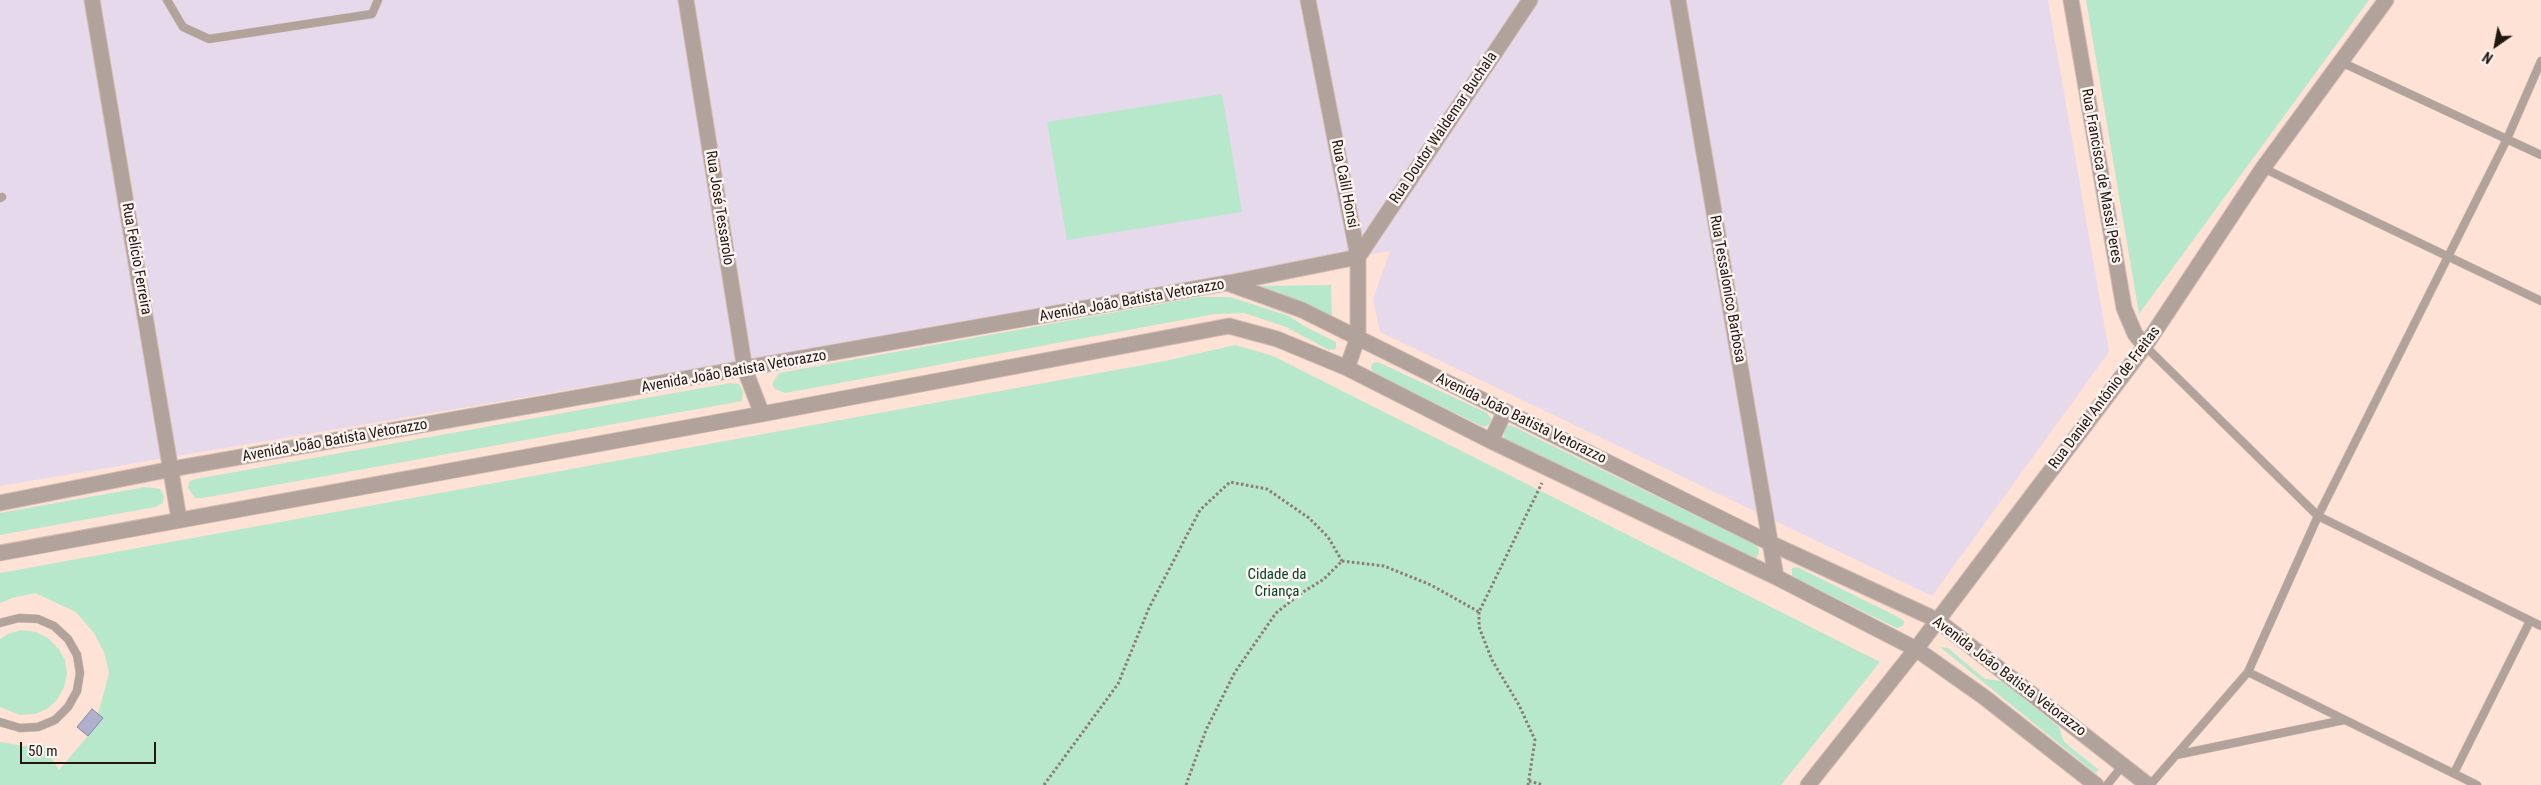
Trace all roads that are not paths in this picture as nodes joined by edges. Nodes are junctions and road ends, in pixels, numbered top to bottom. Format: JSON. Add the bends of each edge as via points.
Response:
{"nodes":[{"id":1,"x":92,"y":0,"type":"edge"},
{"id":2,"x":167,"y":0,"type":"edge"},
{"id":3,"x":378,"y":0,"type":"edge"},
{"id":4,"x":686,"y":0,"type":"edge"},
{"id":5,"x":1308,"y":0,"type":"edge"},
{"id":6,"x":1530,"y":0,"type":"edge"},
{"id":7,"x":1678,"y":0,"type":"edge"},
{"id":8,"x":2071,"y":0,"type":"edge"},
{"id":9,"x":2386,"y":0,"type":"edge"},
{"id":10,"x":2541,"y":61,"type":"edge"},
{"id":11,"x":2341,"y":62,"type":"junction"},
{"id":12,"x":2507,"y":139,"type":"junction"},
{"id":13,"x":2541,"y":155,"type":"edge"},
{"id":14,"x":2263,"y":168,"type":"junction"},
{"id":15,"x":2448,"y":256,"type":"junction"},
{"id":16,"x":1358,"y":257,"type":"junction"},
{"id":17,"x":1227,"y":283,"type":"junction"},
{"id":18,"x":2541,"y":301,"type":"edge"},
{"id":19,"x":1358,"y":337,"type":"junction"},
{"id":20,"x":2145,"y":346,"type":"junction"},
{"id":21,"x":1347,"y":368,"type":"junction"},
{"id":22,"x":745,"y":370,"type":"junction"},
{"id":23,"x":1505,"y":411,"type":"junction"},
{"id":24,"x":762,"y":414,"type":"junction"},
{"id":25,"x":1491,"y":441,"type":"junction"},
{"id":26,"x":172,"y":469,"type":"junction"},
{"id":27,"x":0,"y":503,"type":"edge"},
{"id":28,"x":2318,"y":516,"type":"junction"},
{"id":29,"x":179,"y":519,"type":"junction"},
{"id":30,"x":1770,"y":543,"type":"junction"},
{"id":31,"x":0,"y":553,"type":"edge"},
{"id":32,"x":1776,"y":577,"type":"junction"},
{"id":33,"x":1937,"y":620,"type":"junction"},
{"id":34,"x":2530,"y":621,"type":"junction"},
{"id":35,"x":0,"y":623,"type":"edge"},
{"id":36,"x":2541,"y":626,"type":"edge"},
{"id":37,"x":1916,"y":649,"type":"junction"},
{"id":38,"x":2248,"y":672,"type":"junction"},
{"id":39,"x":2344,"y":720,"type":"junction"},
{"id":40,"x":0,"y":722,"type":"edge"},
{"id":41,"x":2176,"y":755,"type":"junction"},
{"id":42,"x":2123,"y":765,"type":"junction"},
{"id":43,"x":2454,"y":773,"type":"junction"},
{"id":44,"x":1808,"y":785,"type":"edge"},
{"id":45,"x":2096,"y":785,"type":"edge"},
{"id":46,"x":2108,"y":785,"type":"edge"},
{"id":47,"x":2149,"y":785,"type":"edge"},
{"id":48,"x":2477,"y":785,"type":"edge"}],
"edges":[{"from":1,"to":26,"type":"street","name":"Rua Felício Ferreira"},
{"from":2,"to":3,"type":"lane","via":[[183,27],[208,39],[372,14]]},
{"from":4,"to":22,"type":"street","name":"Rua José Tessarolo"},
{"from":5,"to":16,"type":"street","name":"Rua Calil Honsi"},
{"from":6,"to":16,"type":"street","name":"Rua Doutor Waldemar Buchala"},
{"from":7,"to":30,"type":"street","name":"Rua Tessalonico Barbosa"},
{"from":8,"to":20,"type":"street","name":"Rua Francisca de Massi Peres","via":[[2124,308],[2135,334]]},
{"from":9,"to":11,"type":"street","name":"Rua Daniel Antônio de Freitas"},
{"from":10,"to":12,"type":"lane"},
{"from":11,"to":12,"type":"lane"},
{"from":11,"to":14,"type":"street","name":"Rua Daniel Antônio de Freitas"},
{"from":12,"to":13,"type":"lane"},
{"from":12,"to":15,"type":"lane"},
{"from":14,"to":15,"type":"lane"},
{"from":14,"to":20,"type":"street","name":"Rua Daniel Antônio de Freitas"},
{"from":15,"to":18,"type":"lane"},
{"from":15,"to":28,"type":"lane"},
{"from":16,"to":17,"type":"street"},
{"from":16,"to":19,"type":"street","name":"Rua Calil Honsi"},
{"from":17,"to":19,"type":"street","name":"Avenida João Batista Vetorazzo","via":[[1302,310]]},
{"from":17,"to":22,"type":"street","name":"Avenida João Batista Vetorazzo"},
{"from":19,"to":21,"type":"street","name":"Rua Calil Honsi"},
{"from":19,"to":23,"type":"street","name":"Avenida João Batista Vetorazzo"},
{"from":20,"to":28,"type":"lane"},
{"from":20,"to":33,"type":"street","name":"Rua Daniel Antônio de Freitas"},
{"from":21,"to":24,"type":"street","via":[[1277,339],[1229,326]]},
{"from":21,"to":25,"type":"street"},
{"from":22,"to":24,"type":"street","name":"Rua José Tessarolo"},
{"from":22,"to":26,"type":"street","name":"Avenida João Batista Vetorazzo"},
{"from":23,"to":25,"type":"street"},
{"from":23,"to":30,"type":"street","name":"Avenida João Batista Vetorazzo"},
{"from":24,"to":29,"type":"street"},
{"from":25,"to":32,"type":"street"},
{"from":26,"to":27,"type":"street","name":"Avenida João Batista Vetorazzo"},
{"from":26,"to":29,"type":"street","name":"Rua Felício Ferreira"},
{"from":28,"to":34,"type":"lane"},
{"from":28,"to":38,"type":"lane"},
{"from":29,"to":31,"type":"street"},
{"from":30,"to":32,"type":"street","name":"Rua Tessalonico Barbosa"},
{"from":30,"to":33,"type":"street","name":"Avenida João Batista Vetorazzo"},
{"from":32,"to":37,"type":"street"},
{"from":33,"to":37,"type":"street","name":"Rua Daniel Antônio de Freitas"},
{"from":33,"to":42,"type":"street","name":"Avenida João Batista Vetorazzo"},
{"from":34,"to":36,"type":"lane"},
{"from":34,"to":43,"type":"lane"},
{"from":35,"to":40,"type":"lane","via":[[19,618],[38,619],[54,626],[68,639],[77,655],[80,673],[73,699],[55,720],[38,727],[20,728]]},
{"from":37,"to":44,"type":"street","name":"Rua Daniel Antônio de Freitas"},
{"from":37,"to":45,"type":"street","via":[[1984,697]]},
{"from":38,"to":39,"type":"lane"},
{"from":38,"to":41,"type":"lane"},
{"from":39,"to":41,"type":"lane"},
{"from":39,"to":43,"type":"lane"},
{"from":41,"to":47,"type":"lane"},
{"from":42,"to":46,"type":"lane"},
{"from":42,"to":47,"type":"street","name":"Avenida João Batista Vetorazzo"},
{"from":43,"to":48,"type":"lane"}]}
